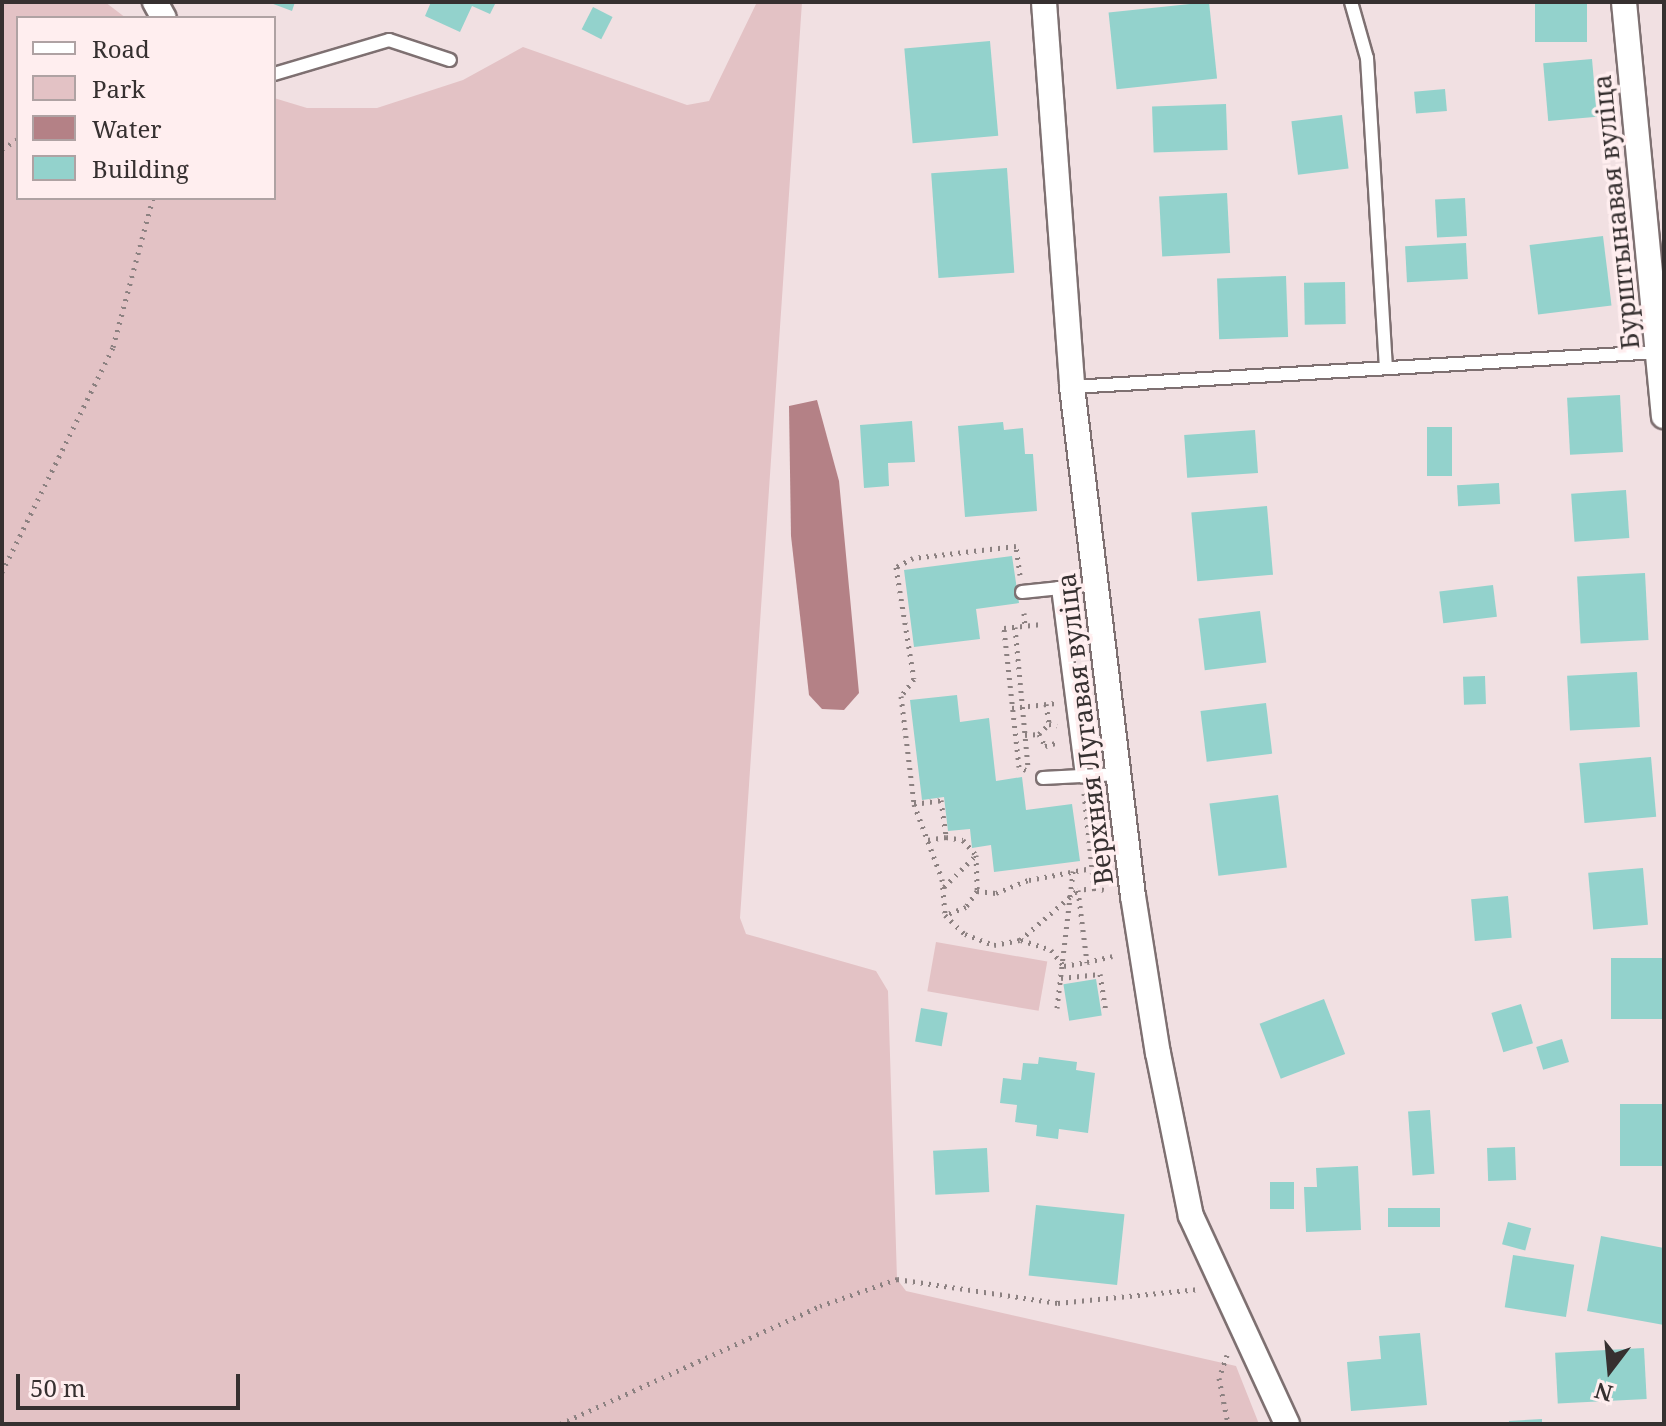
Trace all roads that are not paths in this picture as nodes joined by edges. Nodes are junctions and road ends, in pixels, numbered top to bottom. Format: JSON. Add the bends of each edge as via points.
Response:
{"nodes":[{"id":1,"x":1044,"y":2,"type":"edge"},
{"id":2,"x":1351,"y":2,"type":"edge"},
{"id":3,"x":1624,"y":2,"type":"edge"},
{"id":4,"x":450,"y":60,"type":"dead end"},
{"id":5,"x":276,"y":73,"type":"edge"},
{"id":6,"x":1658,"y":352,"type":"junction"},
{"id":7,"x":1386,"y":367,"type":"junction"},
{"id":8,"x":1072,"y":387,"type":"junction"},
{"id":9,"x":1664,"y":416,"type":"edge"},
{"id":10,"x":1022,"y":592,"type":"road end"},
{"id":11,"x":1119,"y":774,"type":"junction"},
{"id":12,"x":1082,"y":776,"type":"junction"},
{"id":13,"x":1043,"y":778,"type":"dead end"},
{"id":14,"x":1287,"y":1424,"type":"edge"}],
"edges":[{"from":1,"to":8,"type":"street","name":"Верхняя Лугавая вуліца"},
{"from":2,"to":7,"type":"lane","via":[[1367,58]]},
{"from":3,"to":6,"type":"street","name":"Бурштынавая вуліца"},
{"from":4,"to":5,"type":"lane","via":[[389,40]]},
{"from":6,"to":7,"type":"lane"},
{"from":6,"to":9,"type":"street","name":"Бурштынавая вуліца"},
{"from":7,"to":8,"type":"lane"},
{"from":8,"to":11,"type":"street","name":"Верхняя Лугавая вуліца"},
{"from":10,"to":12,"type":"lane","via":[[1058,588]]},
{"from":11,"to":12,"type":"lane"},
{"from":11,"to":14,"type":"street","name":"Верхняя Лугавая вуліца","via":[[1178,1171],[1191,1216]]},
{"from":12,"to":13,"type":"lane"}]}
